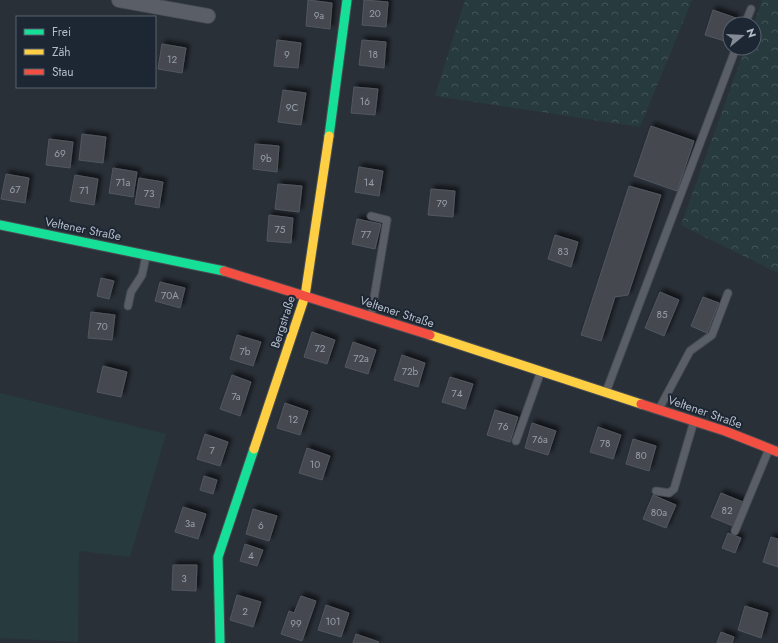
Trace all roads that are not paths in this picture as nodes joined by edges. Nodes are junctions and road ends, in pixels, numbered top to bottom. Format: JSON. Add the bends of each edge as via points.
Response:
{"nodes":[{"id":1,"x":119,"y":0,"type":"edge"},
{"id":2,"x":346,"y":0,"type":"edge"},
{"id":3,"x":751,"y":9,"type":"dead end"},
{"id":4,"x":208,"y":16,"type":"dead end"},
{"id":5,"x":748,"y":16,"type":"edge"},
{"id":6,"x":733,"y":56,"type":"edge"},
{"id":7,"x":371,"y":216,"type":"dead end"},
{"id":8,"x":0,"y":224,"type":"edge"},
{"id":9,"x":147,"y":254,"type":"junction"},
{"id":10,"x":728,"y":293,"type":"dead end"},
{"id":11,"x":305,"y":296,"type":"junction"},
{"id":12,"x":128,"y":306,"type":"dead end"},
{"id":13,"x":371,"y":316,"type":"junction"},
{"id":14,"x":541,"y":371,"type":"junction"},
{"id":15,"x":606,"y":392,"type":"junction"},
{"id":16,"x":659,"y":409,"type":"junction"},
{"id":17,"x":694,"y":421,"type":"junction"},
{"id":18,"x":516,"y":441,"type":"dead end"},
{"id":19,"x":774,"y":451,"type":"edge"},
{"id":20,"x":656,"y":491,"type":"dead end"},
{"id":21,"x":735,"y":531,"type":"dead end"},
{"id":22,"x":220,"y":643,"type":"edge"}],
"edges":[{"from":1,"to":4,"type":"street"},
{"from":2,"to":11,"type":"main road","name":"Bergstraße","via":[[333,110]]},
{"from":3,"to":5,"type":"lane"},
{"from":6,"to":15,"type":"lane"},
{"from":7,"to":13,"type":"lane","via":[[387,220]]},
{"from":8,"to":9,"type":"main road","name":"Veltener Straße"},
{"from":9,"to":11,"type":"main road","name":"Veltener Straße","via":[[217,269]]},
{"from":9,"to":12,"type":"lane","via":[[142,275],[131,292]]},
{"from":10,"to":16,"type":"lane","via":[[712,335],[690,351]]},
{"from":11,"to":13,"type":"main road","name":"Veltener Straße"},
{"from":11,"to":22,"type":"main road","name":"Bergstraße","via":[[218,557]]},
{"from":13,"to":14,"type":"main road","name":"Veltener Straße"},
{"from":14,"to":15,"type":"main road","name":"Veltener Straße"},
{"from":14,"to":18,"type":"lane"},
{"from":15,"to":16,"type":"main road","name":"Veltener Straße"},
{"from":16,"to":17,"type":"main road","name":"Veltener Straße"},
{"from":17,"to":19,"type":"main road","name":"Veltener Straße"},
{"from":17,"to":20,"type":"lane","via":[[674,489],[669,493]]},
{"from":19,"to":21,"type":"lane"}]}
